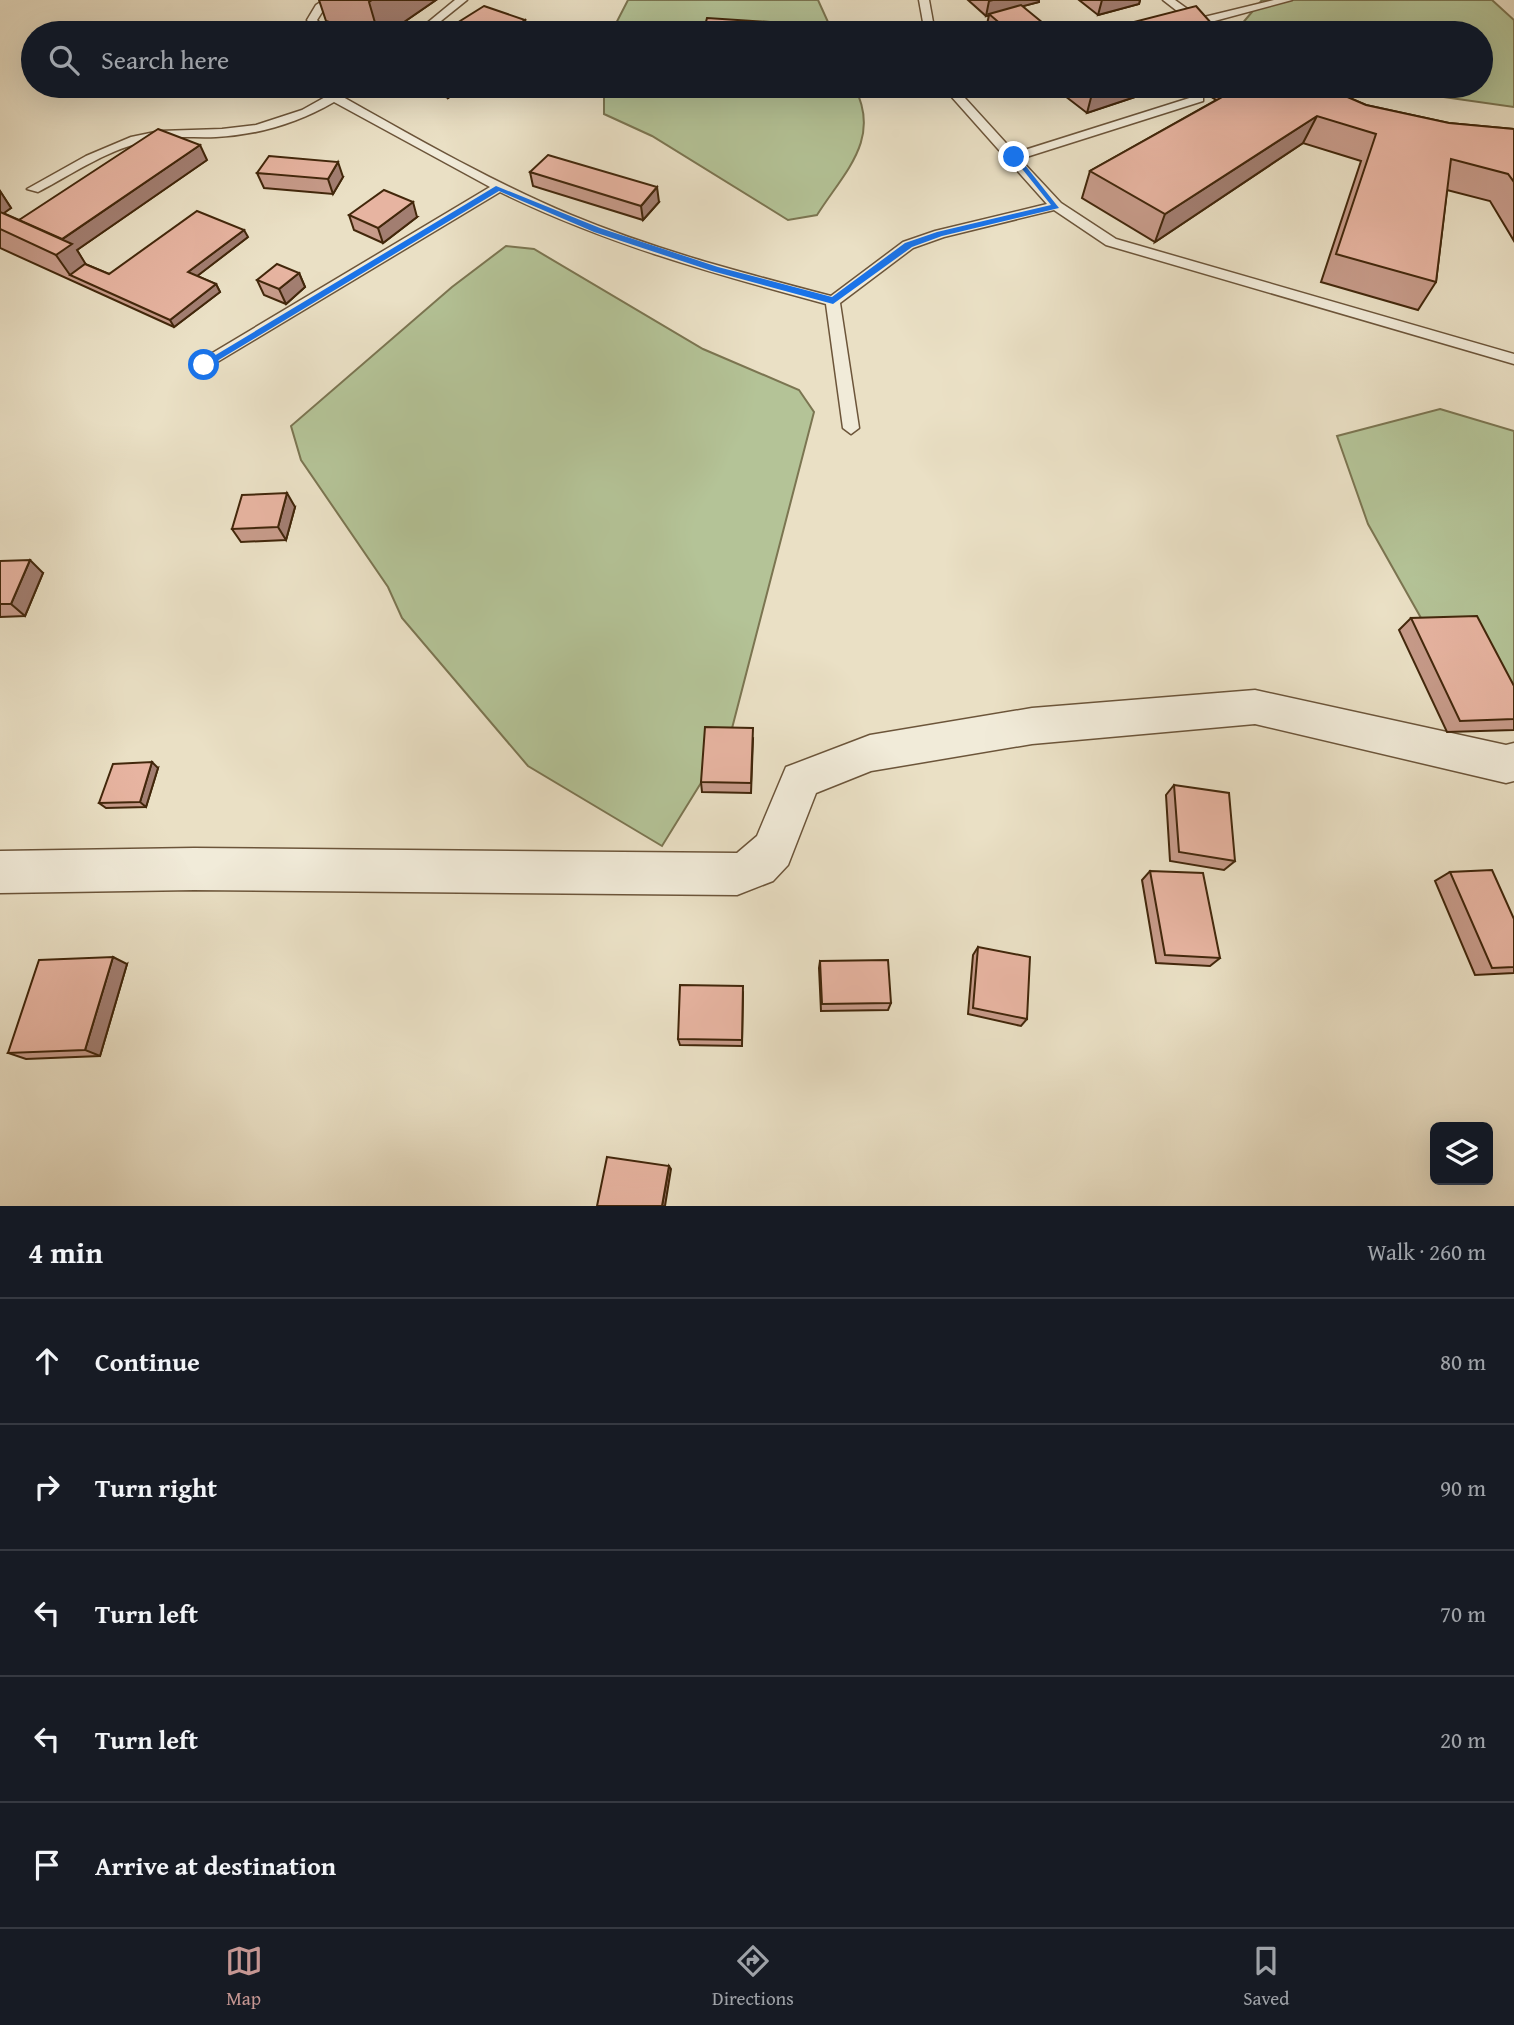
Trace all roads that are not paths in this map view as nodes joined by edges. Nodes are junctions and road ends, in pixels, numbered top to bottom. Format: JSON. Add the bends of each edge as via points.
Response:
{"nodes":[{"id":1,"x":331,"y":0,"type":"edge"},
{"id":2,"x":462,"y":0,"type":"edge"},
{"id":3,"x":924,"y":0,"type":"edge"},
{"id":4,"x":1168,"y":0,"type":"edge"},
{"id":5,"x":1287,"y":0,"type":"edge"},
{"id":6,"x":313,"y":21,"type":"edge"},
{"id":7,"x":435,"y":21,"type":"edge"},
{"id":8,"x":928,"y":21,"type":"edge"},
{"id":9,"x":1195,"y":21,"type":"edge"},
{"id":10,"x":1206,"y":21,"type":"edge"},
{"id":11,"x":335,"y":98,"type":"joint"},
{"id":12,"x":959,"y":98,"type":"edge"},
{"id":13,"x":1199,"y":99,"type":"dead end"},
{"id":14,"x":1014,"y":157,"type":"junction"},
{"id":15,"x":499,"y":187,"type":"junction"},
{"id":16,"x":33,"y":189,"type":"dead end"},
{"id":17,"x":1056,"y":206,"type":"junction"},
{"id":18,"x":833,"y":301,"type":"junction"},
{"id":19,"x":1514,"y":359,"type":"edge"},
{"id":20,"x":204,"y":365,"type":"dead end"},
{"id":21,"x":851,"y":428,"type":"dead end"},
{"id":22,"x":1514,"y":762,"type":"edge"},
{"id":23,"x":0,"y":872,"type":"edge"}],
"edges":[{"from":1,"to":6,"type":"lane","via":[[320,7]]},
{"from":2,"to":7,"type":"lane"},
{"from":3,"to":8,"type":"lane"},
{"from":4,"to":9,"type":"lane"},
{"from":5,"to":10,"type":"lane"},
{"from":11,"to":15,"type":"lane"},
{"from":11,"to":16,"type":"lane","via":[[301,115],[246,130],[168,133],[137,140]]},
{"from":12,"to":14,"type":"lane"},
{"from":13,"to":14,"type":"lane"},
{"from":14,"to":17,"type":"lane"},
{"from":15,"to":18,"type":"lane","via":[[597,230]]},
{"from":15,"to":20,"type":"lane"},
{"from":17,"to":18,"type":"lane","via":[[908,245]]},
{"from":17,"to":19,"type":"lane","via":[[1111,242]]},
{"from":18,"to":21,"type":"lane"},
{"from":22,"to":23,"type":"street","via":[[1506,764],[1255,707],[1032,726],[870,754],[801,779],[773,850],[758,866],[737,874],[194,869]]}]}
